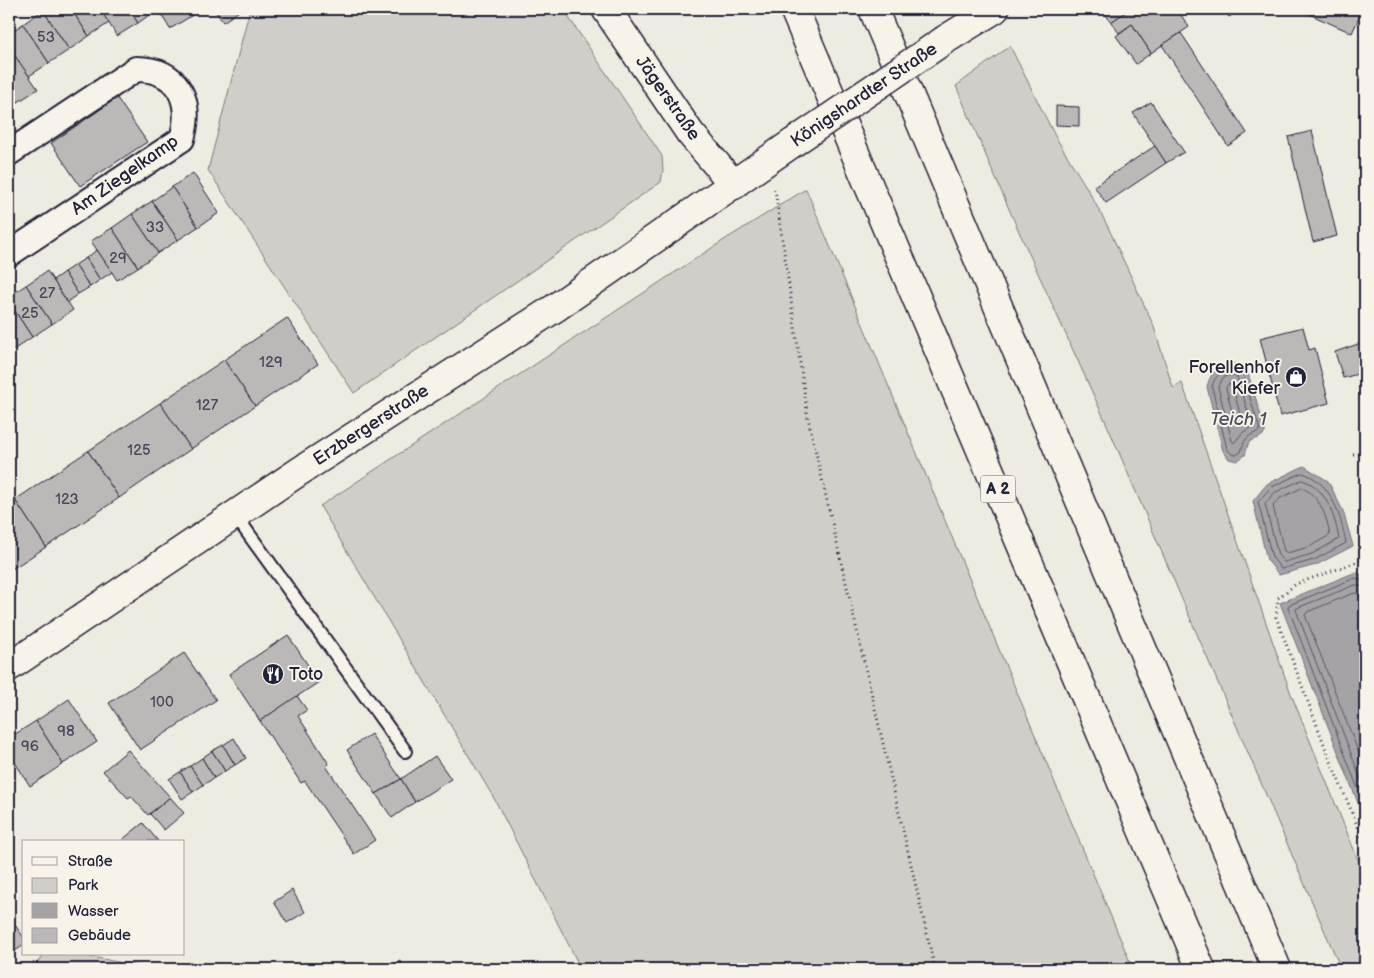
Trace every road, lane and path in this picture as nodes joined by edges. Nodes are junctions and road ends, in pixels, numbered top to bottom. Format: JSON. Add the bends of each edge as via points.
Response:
{"nodes":[{"id":1,"x":606,"y":9,"type":"edge"},
{"id":2,"x":794,"y":9,"type":"edge"},
{"id":3,"x":873,"y":9,"type":"edge"},
{"id":4,"x":995,"y":9,"type":"edge"},
{"id":5,"x":9,"y":153,"type":"edge"},
{"id":6,"x":771,"y":159,"type":"junction"},
{"id":7,"x":734,"y":185,"type":"junction"},
{"id":8,"x":9,"y":254,"type":"edge"},
{"id":9,"x":1365,"y":452,"type":"edge"},
{"id":10,"x":1354,"y":454,"type":"dead end"},
{"id":11,"x":235,"y":515,"type":"junction"},
{"id":12,"x":1365,"y":559,"type":"edge"},
{"id":13,"x":9,"y":667,"type":"edge"},
{"id":14,"x":405,"y":751,"type":"dead end"},
{"id":15,"x":1365,"y":844,"type":"edge"},
{"id":16,"x":935,"y":969,"type":"edge"},
{"id":17,"x":1201,"y":969,"type":"edge"},
{"id":18,"x":1277,"y":969,"type":"edge"}],
"edges":[{"from":1,"to":7,"type":"main road","name":"Jägerstraße","via":[[690,133]]},
{"from":2,"to":17,"type":"main road","number":"A 2"},
{"from":3,"to":18,"type":"main road"},
{"from":4,"to":6,"type":"main road","name":"Königshardter Straße","bridge":true},
{"from":5,"to":8,"type":"street","name":"Am Ziegelkamp","via":[[136,69],[161,73],[180,90],[186,102],[186,127],[182,139]]},
{"from":6,"to":7,"type":"main road","name":"Königshardter Straße"},
{"from":6,"to":16,"type":"path","via":[[808,418]]},
{"from":7,"to":11,"type":"main road","name":"Erzbergerstraße","via":[[555,308]]},
{"from":9,"to":10,"type":"path"},
{"from":11,"to":13,"type":"main road","name":"Erzbergerstraße"},
{"from":11,"to":14,"type":"lane"},
{"from":12,"to":15,"type":"path","via":[[1296,584],[1278,598],[1276,617]]}]}
